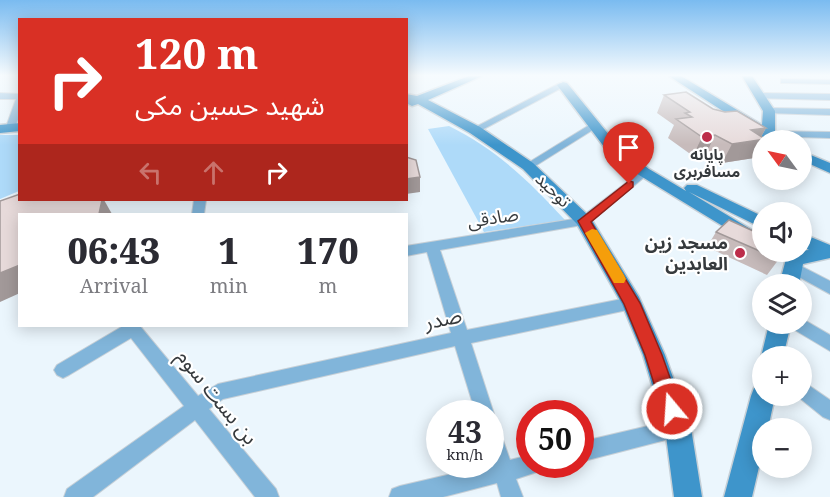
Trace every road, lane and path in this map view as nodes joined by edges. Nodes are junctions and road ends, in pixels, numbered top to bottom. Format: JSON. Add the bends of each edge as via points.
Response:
{"nodes":[{"id":1,"x":412,"y":99,"type":"edge"},
{"id":2,"x":531,"y":99,"type":"edge"},
{"id":3,"x":578,"y":99,"type":"edge"},
{"id":4,"x":583,"y":99,"type":"edge"},
{"id":5,"x":713,"y":99,"type":"edge"},
{"id":6,"x":762,"y":99,"type":"edge"},
{"id":7,"x":18,"y":106,"type":"edge"},
{"id":8,"x":769,"y":111,"type":"junction"},
{"id":9,"x":830,"y":112,"type":"edge"},
{"id":10,"x":594,"y":126,"type":"junction"},
{"id":11,"x":13,"y":127,"type":"edge"},
{"id":12,"x":475,"y":130,"type":"junction"},
{"id":13,"x":761,"y":130,"type":"edge"},
{"id":14,"x":772,"y":130,"type":"edge"},
{"id":15,"x":830,"y":135,"type":"edge"},
{"id":16,"x":812,"y":136,"type":"edge"},
{"id":17,"x":812,"y":160,"type":"edge"},
{"id":18,"x":528,"y":166,"type":"junction"},
{"id":19,"x":830,"y":169,"type":"edge"},
{"id":20,"x":644,"y":172,"type":"junction"},
{"id":21,"x":752,"y":218,"type":"edge"},
{"id":22,"x":584,"y":221,"type":"junction"},
{"id":23,"x":752,"y":238,"type":"edge"},
{"id":24,"x":812,"y":245,"type":"edge"},
{"id":25,"x":432,"y":246,"type":"junction"},
{"id":26,"x":408,"y":251,"type":"edge"},
{"id":27,"x":830,"y":252,"type":"edge"},
{"id":28,"x":793,"y":265,"type":"edge"},
{"id":29,"x":830,"y":288,"type":"edge"},
{"id":30,"x":632,"y":303,"type":"junction"},
{"id":31,"x":133,"y":327,"type":"edge"},
{"id":32,"x":812,"y":332,"type":"edge"},
{"id":33,"x":461,"y":338,"type":"junction"},
{"id":34,"x":830,"y":344,"type":"edge"},
{"id":35,"x":63,"y":370,"type":"dead end"},
{"id":36,"x":812,"y":397,"type":"edge"},
{"id":37,"x":481,"y":400,"type":"edge"},
{"id":38,"x":761,"y":406,"type":"edge"},
{"id":39,"x":198,"y":407,"type":"junction"},
{"id":40,"x":830,"y":411,"type":"edge"},
{"id":41,"x":678,"y":428,"type":"junction"},
{"id":42,"x":594,"y":449,"type":"edge"},
{"id":43,"x":516,"y":469,"type":"edge"},
{"id":44,"x":504,"y":472,"type":"joint"},
{"id":45,"x":479,"y":478,"type":"edge"},
{"id":46,"x":75,"y":497,"type":"edge"},
{"id":47,"x":268,"y":497,"type":"edge"},
{"id":48,"x":400,"y":497,"type":"edge"},
{"id":49,"x":512,"y":497,"type":"edge"},
{"id":50,"x":688,"y":497,"type":"edge"},
{"id":51,"x":738,"y":497,"type":"edge"}],
"edges":[{"from":1,"to":12,"type":"main road","name":"توحید"},
{"from":2,"to":12,"type":"street"},
{"from":3,"to":10,"type":"main road"},
{"from":4,"to":21,"type":"main road","via":[[641,157],[669,176]]},
{"from":5,"to":13,"type":"main road"},
{"from":6,"to":8,"type":"main road"},
{"from":7,"to":11,"type":"street"},
{"from":8,"to":9,"type":"street"},
{"from":8,"to":14,"type":"main road"},
{"from":10,"to":18,"type":"street"},
{"from":10,"to":20,"type":"main road","via":[[614,149]]},
{"from":12,"to":18,"type":"main road","name":"توحید"},
{"from":15,"to":16,"type":"street"},
{"from":17,"to":19,"type":"main road"},
{"from":18,"to":22,"type":"main road","name":"توحید"},
{"from":20,"to":22,"type":"street"},
{"from":20,"to":23,"type":"main road"},
{"from":22,"to":25,"type":"street","name":"صادقی"},
{"from":22,"to":30,"type":"main road","name":"توحید"},
{"from":24,"to":27,"type":"main road"},
{"from":25,"to":26,"type":"street","name":"صادقی"},
{"from":25,"to":33,"type":"street"},
{"from":27,"to":28,"type":"main road"},
{"from":28,"to":29,"type":"street"},
{"from":30,"to":33,"type":"street","name":"صدر"},
{"from":30,"to":41,"type":"main road","name":"توحید"},
{"from":31,"to":35,"type":"street"},
{"from":31,"to":39,"type":"street","name":"بن بست سوم"},
{"from":32,"to":34,"type":"street"},
{"from":33,"to":37,"type":"street"},
{"from":33,"to":39,"type":"street","name":"صدر","via":[[218,392]]},
{"from":36,"to":40,"type":"street"},
{"from":38,"to":51,"type":"main road"},
{"from":39,"to":46,"type":"street","name":"صدر"},
{"from":39,"to":47,"type":"street","name":"بن بست سوم"},
{"from":41,"to":42,"type":"street"},
{"from":41,"to":50,"type":"main road","name":"توحید"},
{"from":43,"to":44,"type":"street"},
{"from":44,"to":49,"type":"street"},
{"from":45,"to":48,"type":"street"}]}
